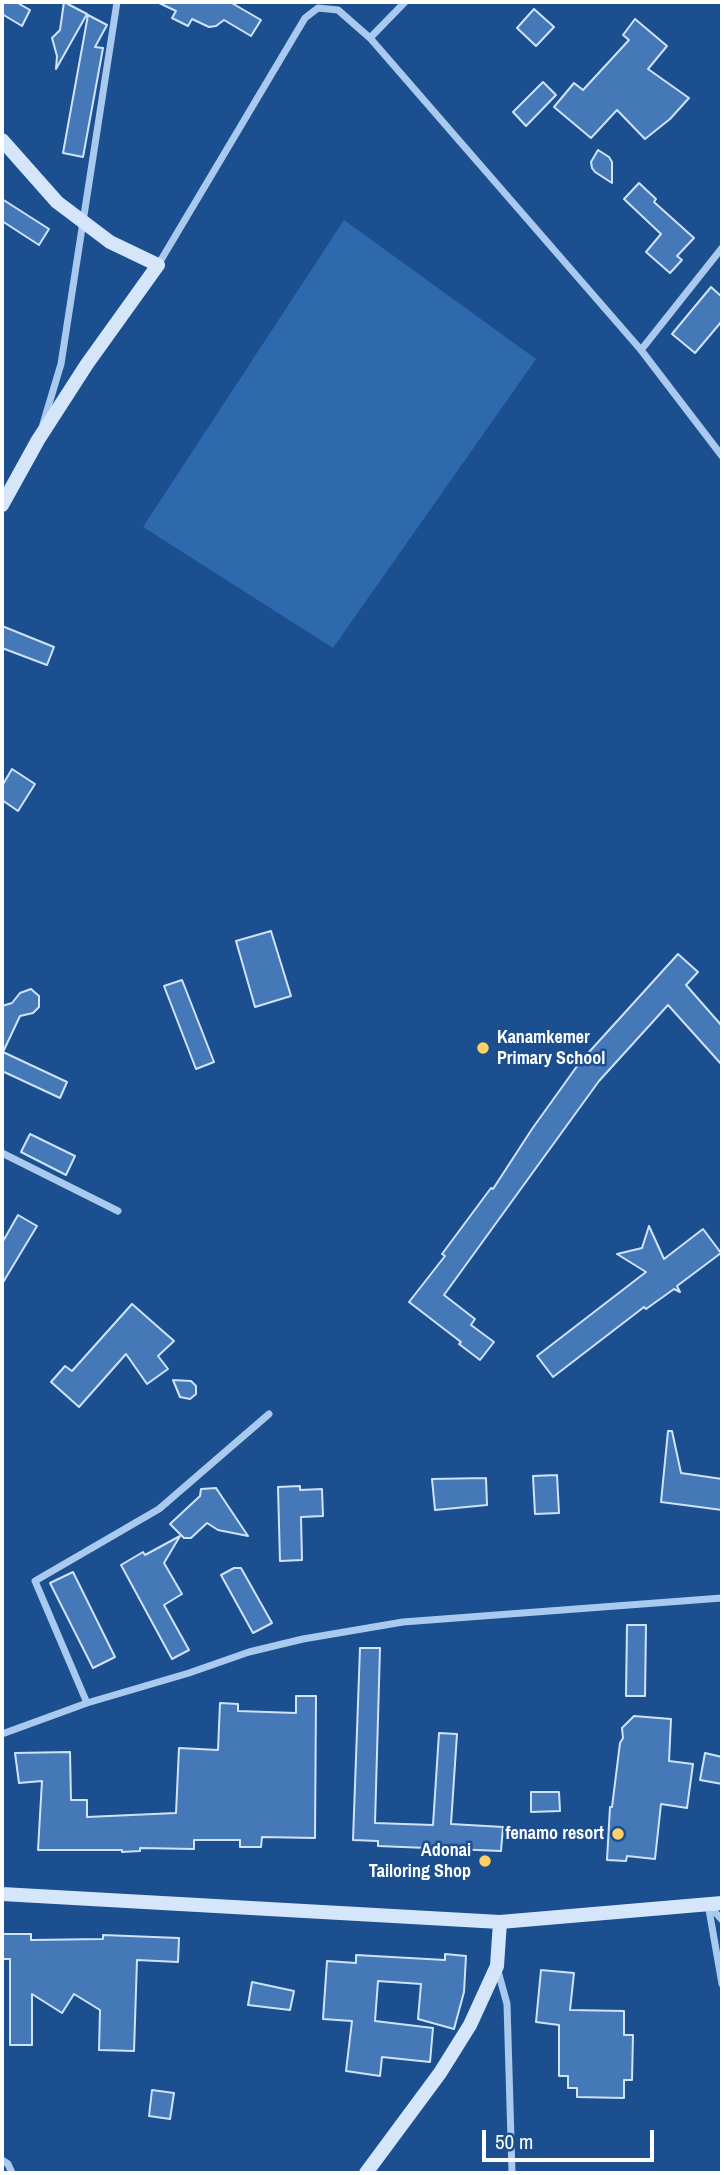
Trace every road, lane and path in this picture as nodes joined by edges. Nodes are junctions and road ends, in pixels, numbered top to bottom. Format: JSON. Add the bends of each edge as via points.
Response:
{"nodes":[{"id":1,"x":117,"y":2,"type":"edge"},
{"id":2,"x":405,"y":2,"type":"edge"},
{"id":3,"x":370,"y":38,"type":"junction"},
{"id":4,"x":2,"y":140,"type":"edge"},
{"id":5,"x":85,"y":223,"type":"junction"},
{"id":6,"x":722,"y":248,"type":"edge"},
{"id":7,"x":158,"y":265,"type":"junction"},
{"id":8,"x":641,"y":351,"type":"junction"},
{"id":9,"x":38,"y":440,"type":"junction"},
{"id":10,"x":722,"y":456,"type":"edge"},
{"id":11,"x":2,"y":505,"type":"edge"},
{"id":12,"x":2,"y":1153,"type":"edge"},
{"id":13,"x":118,"y":1211,"type":"dead end"},
{"id":14,"x":269,"y":1414,"type":"dead end"},
{"id":15,"x":722,"y":1598,"type":"edge"},
{"id":16,"x":87,"y":1703,"type":"junction"},
{"id":17,"x":2,"y":1734,"type":"edge"},
{"id":18,"x":2,"y":1894,"type":"edge"},
{"id":19,"x":715,"y":1903,"type":"edge"},
{"id":20,"x":722,"y":1920,"type":"edge"},
{"id":21,"x":500,"y":1922,"type":"junction"},
{"id":22,"x":497,"y":1966,"type":"junction"},
{"id":23,"x":722,"y":1984,"type":"edge"},
{"id":24,"x":2,"y":2161,"type":"edge"},
{"id":25,"x":12,"y":2173,"type":"edge"},
{"id":26,"x":366,"y":2173,"type":"edge"},
{"id":27,"x":512,"y":2173,"type":"edge"}],
"edges":[{"from":1,"to":5,"type":"street"},
{"from":2,"to":3,"type":"street"},
{"from":3,"to":7,"type":"street","via":[[338,10],[318,8],[305,18]]},
{"from":3,"to":8,"type":"street"},
{"from":4,"to":5,"type":"street","via":[[57,202]]},
{"from":5,"to":7,"type":"street","via":[[110,242]]},
{"from":5,"to":9,"type":"street","via":[[61,364]]},
{"from":6,"to":8,"type":"street"},
{"from":7,"to":9,"type":"street"},
{"from":8,"to":10,"type":"street"},
{"from":9,"to":11,"type":"street"},
{"from":12,"to":13,"type":"street"},
{"from":14,"to":16,"type":"street","via":[[159,1509],[35,1581]]},
{"from":15,"to":16,"type":"street","via":[[402,1622],[249,1652]]},
{"from":16,"to":17,"type":"street"},
{"from":18,"to":21,"type":"street"},
{"from":19,"to":20,"type":"street"},
{"from":19,"to":21,"type":"street"},
{"from":19,"to":23,"type":"street"},
{"from":21,"to":22,"type":"street"},
{"from":22,"to":26,"type":"street","via":[[470,2025],[440,2073]]},
{"from":22,"to":27,"type":"street","via":[[508,2004]]},
{"from":24,"to":25,"type":"street"}]}
